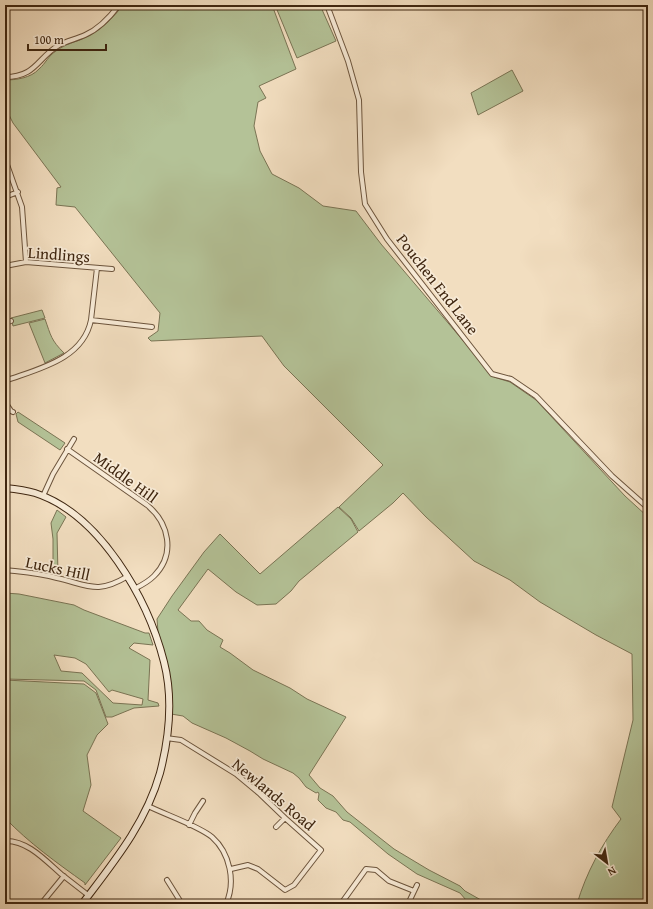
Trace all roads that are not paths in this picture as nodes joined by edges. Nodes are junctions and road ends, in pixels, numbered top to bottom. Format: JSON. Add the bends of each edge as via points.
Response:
{"nodes":[{"id":1,"x":119,"y":5,"type":"edge"},
{"id":2,"x":327,"y":5,"type":"edge"},
{"id":3,"x":5,"y":77,"type":"edge"},
{"id":4,"x":6,"y":162,"type":"edge"},
{"id":5,"x":18,"y":192,"type":"junction"},
{"id":6,"x":5,"y":197,"type":"edge"},
{"id":7,"x":26,"y":262,"type":"junction"},
{"id":8,"x":5,"y":266,"type":"edge"},
{"id":9,"x":97,"y":268,"type":"junction"},
{"id":10,"x":112,"y":269,"type":"dead end"},
{"id":11,"x":91,"y":320,"type":"junction"},
{"id":12,"x":10,"y":321,"type":"dead end"},
{"id":13,"x":5,"y":323,"type":"edge"},
{"id":14,"x":152,"y":327,"type":"dead end"},
{"id":15,"x":5,"y":381,"type":"edge"},
{"id":16,"x":5,"y":402,"type":"edge"},
{"id":17,"x":13,"y":412,"type":"dead end"},
{"id":18,"x":74,"y":439,"type":"dead end"},
{"id":19,"x":67,"y":449,"type":"junction"},
{"id":20,"x":5,"y":488,"type":"edge"},
{"id":21,"x":43,"y":496,"type":"junction"},
{"id":22,"x":648,"y":508,"type":"edge"},
{"id":23,"x":5,"y":540,"type":"edge"},
{"id":24,"x":5,"y":554,"type":"edge"},
{"id":25,"x":5,"y":570,"type":"edge"},
{"id":26,"x":128,"y":576,"type":"junction"},
{"id":27,"x":136,"y":588,"type":"junction"},
{"id":28,"x":166,"y":738,"type":"junction"},
{"id":29,"x":648,"y":772,"type":"edge"},
{"id":30,"x":648,"y":783,"type":"edge"},
{"id":31,"x":204,"y":801,"type":"dead end"},
{"id":32,"x":148,"y":806,"type":"junction"},
{"id":33,"x":285,"y":818,"type":"junction"},
{"id":34,"x":189,"y":824,"type":"junction"},
{"id":35,"x":276,"y":827,"type":"dead end"},
{"id":36,"x":5,"y":841,"type":"edge"},
{"id":37,"x":231,"y":869,"type":"junction"},
{"id":38,"x":64,"y":876,"type":"junction"},
{"id":39,"x":167,"y":880,"type":"dead end"},
{"id":40,"x":417,"y":885,"type":"dead end"},
{"id":41,"x":414,"y":891,"type":"junction"},
{"id":42,"x":88,"y":895,"type":"junction"},
{"id":43,"x":41,"y":904,"type":"edge"},
{"id":44,"x":82,"y":904,"type":"edge"},
{"id":45,"x":182,"y":904,"type":"edge"},
{"id":46,"x":226,"y":904,"type":"edge"},
{"id":47,"x":345,"y":904,"type":"edge"},
{"id":48,"x":408,"y":904,"type":"edge"}],
"edges":[{"from":1,"to":3,"type":"street","via":[[109,18],[86,34],[52,50],[31,70]]},
{"from":2,"to":22,"type":"street","name":"Pouchen End Lane","via":[[348,61],[359,100],[364,198],[376,222],[492,374],[511,379],[536,396],[612,476]]},
{"from":4,"to":5,"type":"street"},
{"from":5,"to":6,"type":"street"},
{"from":5,"to":7,"type":"street","via":[[22,207]]},
{"from":7,"to":8,"type":"street","name":"Lindlings"},
{"from":7,"to":9,"type":"street","name":"Lindlings"},
{"from":9,"to":10,"type":"street","name":"Lindlings"},
{"from":9,"to":11,"type":"street"},
{"from":11,"to":14,"type":"street"},
{"from":11,"to":15,"type":"street","via":[[86,336],[74,351],[57,361]]},
{"from":12,"to":13,"type":"street"},
{"from":16,"to":17,"type":"street"},
{"from":18,"to":19,"type":"street"},
{"from":19,"to":21,"type":"street"},
{"from":19,"to":27,"type":"street","name":"Middle Hill","via":[[147,505],[162,522],[167,545],[163,563],[153,576]]},
{"from":20,"to":21,"type":"street","via":[[26,490]]},
{"from":21,"to":26,"type":"street","via":[[60,504],[82,522],[100,539]]},
{"from":23,"to":24,"type":"street"},
{"from":25,"to":26,"type":"street","name":"Lucks Hill","via":[[41,574],[94,588],[107,587]]},
{"from":26,"to":27,"type":"street"},
{"from":27,"to":28,"type":"street","via":[[164,662],[169,713]]},
{"from":28,"to":32,"type":"street","via":[[160,774]]},
{"from":28,"to":33,"type":"street","name":"Newlands Road","via":[[181,740],[236,774]]},
{"from":29,"to":30,"type":"street"},
{"from":31,"to":34,"type":"street"},
{"from":32,"to":34,"type":"street"},
{"from":32,"to":42,"type":"street","via":[[127,844]]},
{"from":33,"to":35,"type":"street"},
{"from":33,"to":37,"type":"street","name":"Newlands Road","via":[[321,850],[294,885],[285,890],[258,869],[248,865]]},
{"from":34,"to":37,"type":"street","via":[[211,836],[220,846]]},
{"from":36,"to":38,"type":"street","via":[[24,845]]},
{"from":37,"to":46,"type":"street"},
{"from":38,"to":42,"type":"street"},
{"from":38,"to":43,"type":"street"},
{"from":39,"to":45,"type":"street"},
{"from":40,"to":41,"type":"street"},
{"from":41,"to":47,"type":"street","via":[[389,881],[376,870],[366,869],[343,901]]},
{"from":41,"to":48,"type":"street"},
{"from":42,"to":44,"type":"street"}]}
